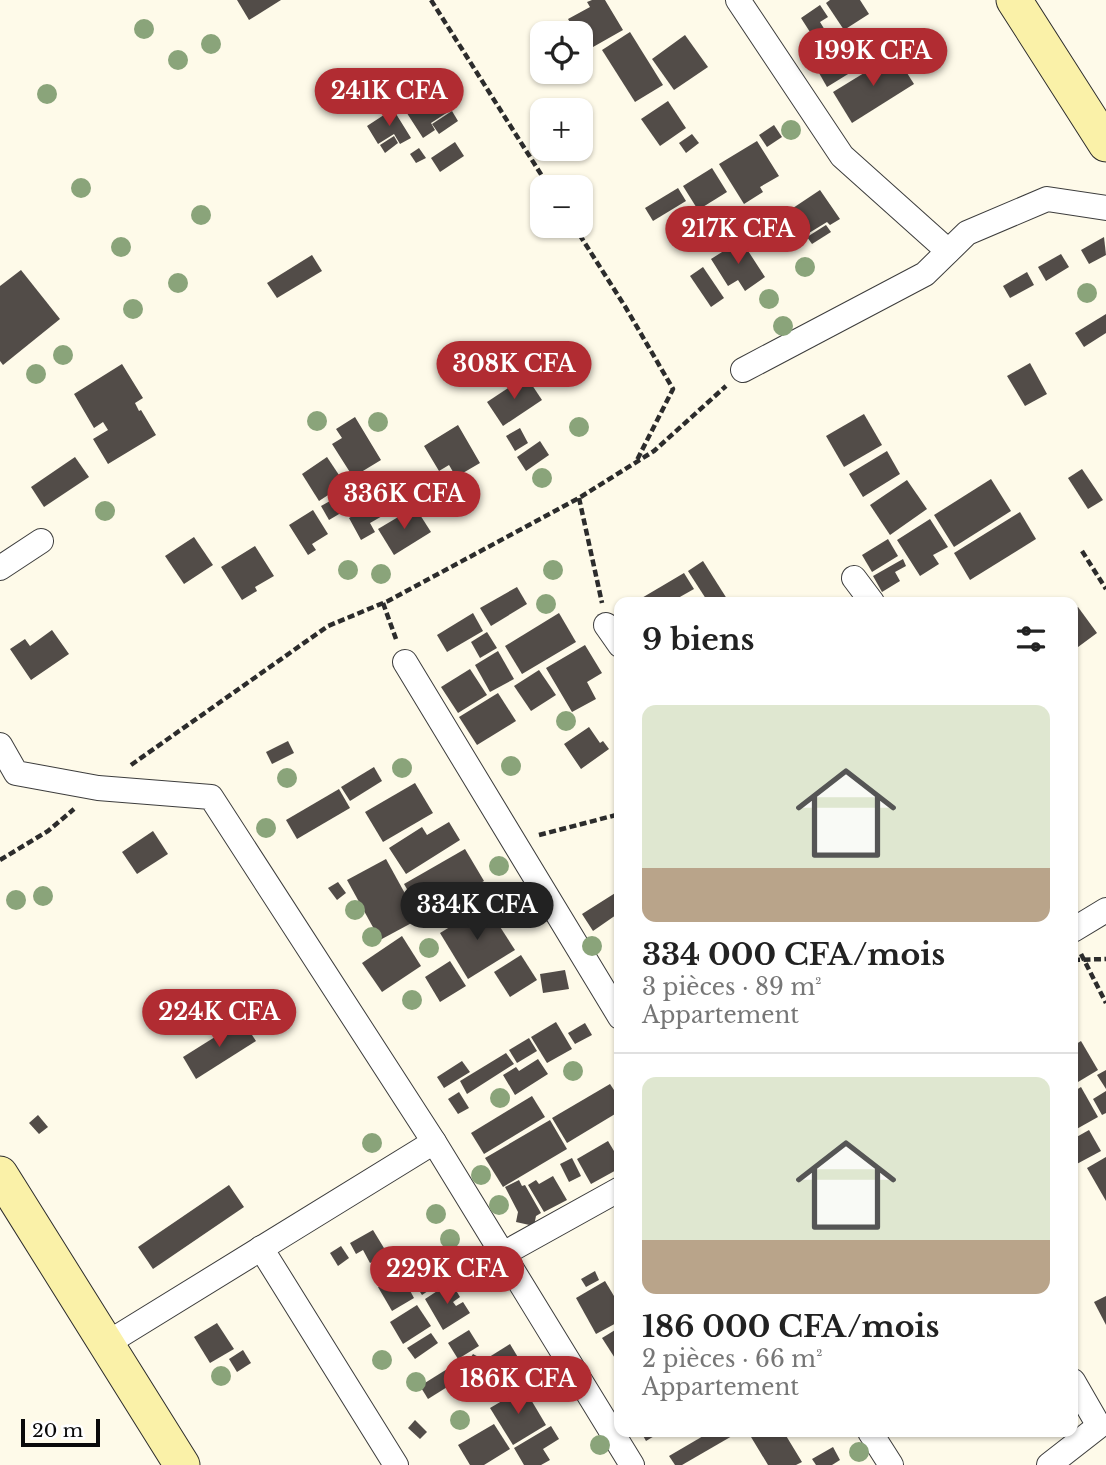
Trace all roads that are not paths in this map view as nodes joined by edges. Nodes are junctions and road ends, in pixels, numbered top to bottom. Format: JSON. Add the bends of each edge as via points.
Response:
{"nodes":[{"id":1,"x":738,"y":0,"type":"edge"},
{"id":2,"x":1014,"y":0,"type":"edge"},
{"id":3,"x":1106,"y":144,"type":"edge"},
{"id":4,"x":1106,"y":208,"type":"edge"},
{"id":5,"x":948,"y":251,"type":"junction"},
{"id":6,"x":743,"y":370,"type":"road end"},
{"id":7,"x":41,"y":541,"type":"dead end"},
{"id":8,"x":0,"y":568,"type":"edge"},
{"id":9,"x":854,"y":578,"type":"dead end"},
{"id":10,"x":868,"y":597,"type":"edge"},
{"id":11,"x":405,"y":662,"type":"road end"},
{"id":12,"x":0,"y":745,"type":"edge"},
{"id":13,"x":1106,"y":910,"type":"edge"},
{"id":14,"x":1078,"y":936,"type":"edge"},
{"id":15,"x":614,"y":1007,"type":"edge"},
{"id":16,"x":434,"y":1142,"type":"junction"},
{"id":17,"x":0,"y":1174,"type":"edge"},
{"id":18,"x":614,"y":1192,"type":"edge"},
{"id":19,"x":261,"y":1248,"type":"junction"},
{"id":20,"x":503,"y":1254,"type":"junction"},
{"id":21,"x":106,"y":1344,"type":"junction"},
{"id":22,"x":1078,"y":1390,"type":"edge"},
{"id":23,"x":614,"y":1436,"type":"edge"},
{"id":24,"x":615,"y":1437,"type":"edge"},
{"id":25,"x":873,"y":1437,"type":"edge"},
{"id":26,"x":182,"y":1465,"type":"edge"},
{"id":27,"x":396,"y":1465,"type":"edge"},
{"id":28,"x":632,"y":1465,"type":"edge"},
{"id":29,"x":891,"y":1465,"type":"edge"},
{"id":30,"x":1049,"y":1465,"type":"edge"}],
"edges":[{"from":1,"to":5,"type":"street","via":[[842,156]]},
{"from":2,"to":3,"type":"street"},
{"from":4,"to":5,"type":"street","via":[[1047,199],[967,233]]},
{"from":5,"to":6,"type":"street","via":[[925,274]]},
{"from":7,"to":8,"type":"street"},
{"from":9,"to":10,"type":"street"},
{"from":11,"to":15,"type":"street"},
{"from":12,"to":16,"type":"street","via":[[16,773],[98,788],[211,797]]},
{"from":13,"to":14,"type":"street"},
{"from":16,"to":19,"type":"street"},
{"from":16,"to":20,"type":"street"},
{"from":17,"to":21,"type":"street"},
{"from":18,"to":20,"type":"street"},
{"from":19,"to":21,"type":"street"},
{"from":19,"to":27,"type":"street"},
{"from":20,"to":23,"type":"street"},
{"from":21,"to":26,"type":"street"},
{"from":22,"to":30,"type":"street","via":[[1099,1426]]},
{"from":24,"to":28,"type":"street"},
{"from":25,"to":29,"type":"street"}]}
